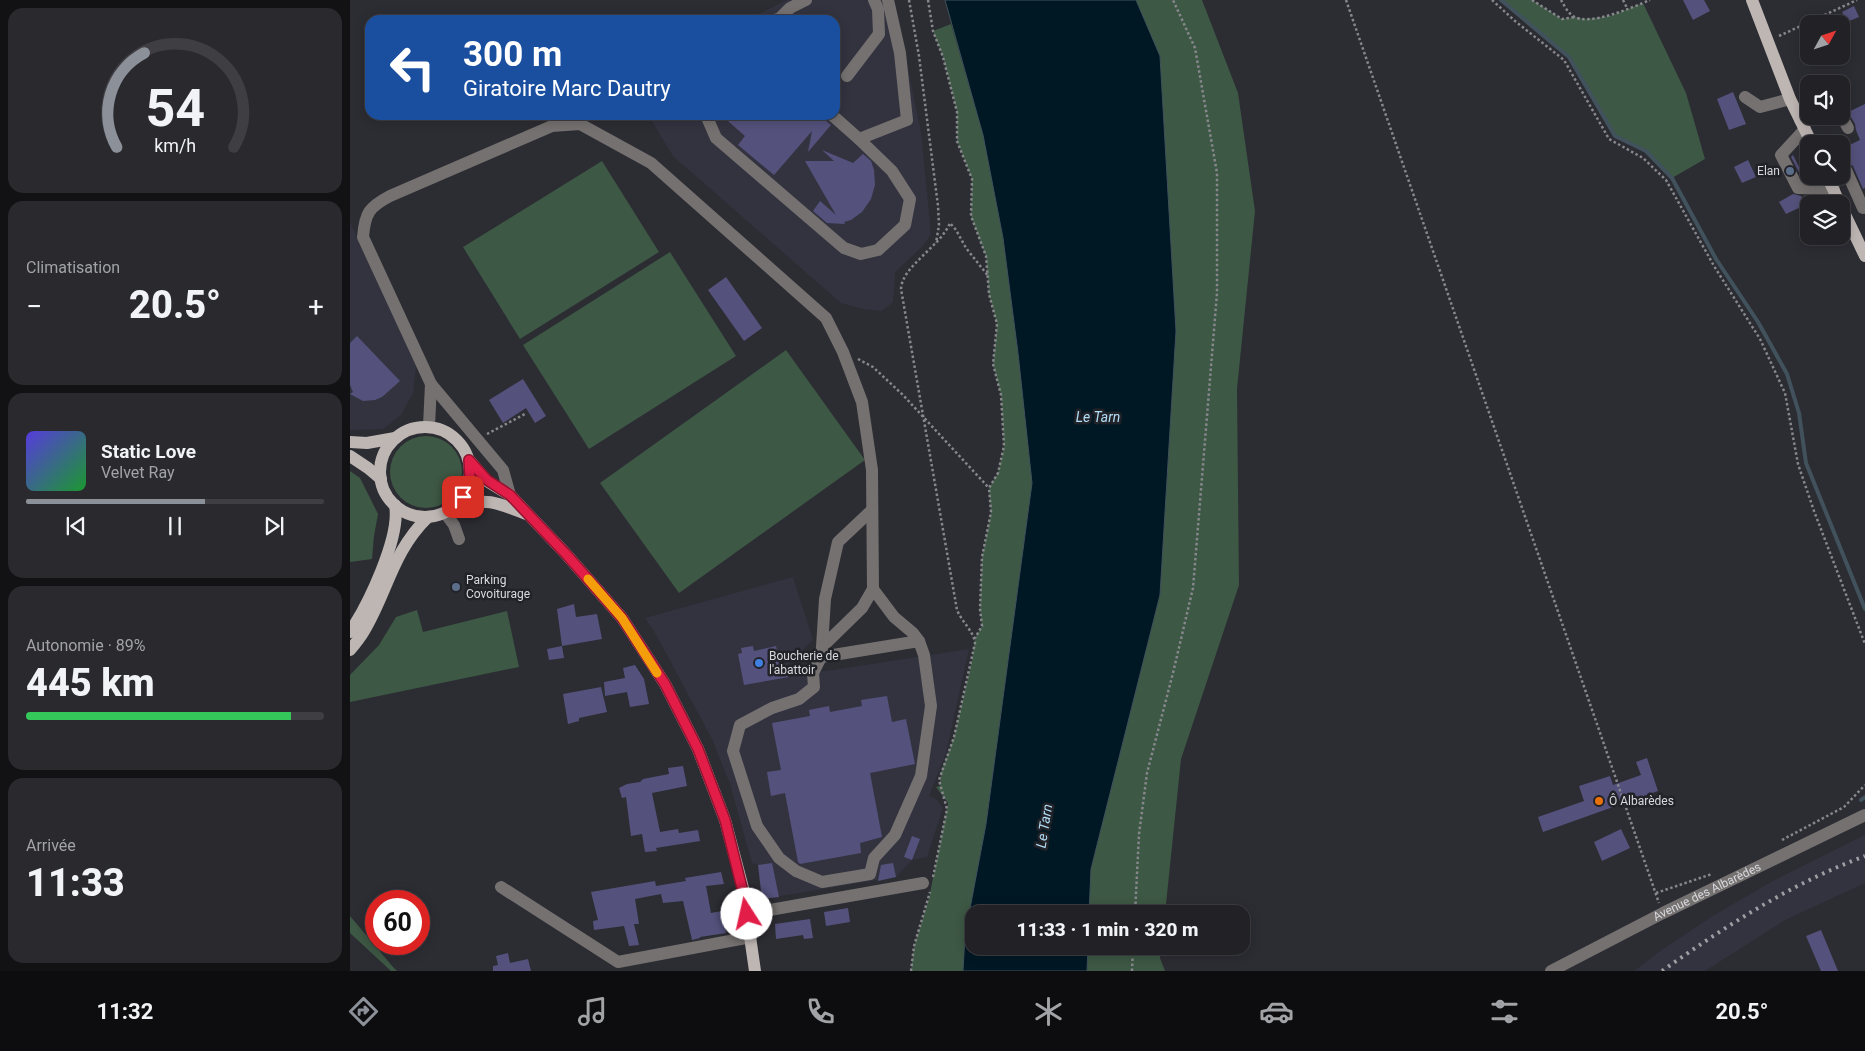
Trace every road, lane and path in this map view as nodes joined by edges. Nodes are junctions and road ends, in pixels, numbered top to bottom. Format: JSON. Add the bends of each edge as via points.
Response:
{"nodes":[{"id":1,"x":806,"y":0,"type":"edge"},
{"id":2,"x":874,"y":0,"type":"edge"},
{"id":3,"x":888,"y":0,"type":"edge"},
{"id":4,"x":909,"y":0,"type":"edge"},
{"id":5,"x":928,"y":0,"type":"edge"},
{"id":6,"x":1173,"y":0,"type":"edge"},
{"id":7,"x":1346,"y":0,"type":"edge"},
{"id":8,"x":1492,"y":0,"type":"edge"},
{"id":9,"x":1532,"y":0,"type":"edge"},
{"id":10,"x":1561,"y":0,"type":"edge"},
{"id":11,"x":1623,"y":0,"type":"edge"},
{"id":12,"x":1650,"y":0,"type":"edge"},
{"id":13,"x":1752,"y":0,"type":"edge"},
{"id":14,"x":1857,"y":0,"type":"edge"},
{"id":15,"x":1627,"y":8,"type":"junction"},
{"id":16,"x":783,"y":15,"type":"edge"},
{"id":17,"x":1574,"y":17,"type":"junction"},
{"id":18,"x":879,"y":34,"type":"junction"},
{"id":19,"x":1767,"y":42,"type":"junction"},
{"id":20,"x":900,"y":53,"type":"junction"},
{"id":21,"x":847,"y":76,"type":"dead end"},
{"id":22,"x":1746,"y":96,"type":"dead end"},
{"id":23,"x":1790,"y":99,"type":"junction"},
{"id":24,"x":1800,"y":114,"type":"edge"},
{"id":25,"x":583,"y":120,"type":"edge"},
{"id":26,"x":708,"y":120,"type":"edge"},
{"id":27,"x":837,"y":120,"type":"edge"},
{"id":28,"x":1803,"y":125,"type":"edge"},
{"id":29,"x":1846,"y":125,"type":"edge"},
{"id":30,"x":1848,"y":128,"type":"dead end"},
{"id":31,"x":858,"y":139,"type":"junction"},
{"id":32,"x":1850,"y":178,"type":"edge"},
{"id":33,"x":1832,"y":185,"type":"edge"},
{"id":34,"x":1834,"y":190,"type":"junction"},
{"id":35,"x":1836,"y":195,"type":"edge"},
{"id":36,"x":1864,"y":207,"type":"edge"},
{"id":37,"x":1850,"y":225,"type":"joint"},
{"id":38,"x":936,"y":244,"type":"junction"},
{"id":39,"x":1865,"y":256,"type":"edge"},
{"id":40,"x":989,"y":277,"type":"junction"},
{"id":41,"x":379,"y":298,"type":"dead end"},
{"id":42,"x":396,"y":311,"type":"junction"},
{"id":43,"x":843,"y":352,"type":"junction"},
{"id":44,"x":431,"y":384,"type":"junction"},
{"id":45,"x":525,"y":414,"type":"dead end"},
{"id":46,"x":925,"y":417,"type":"junction"},
{"id":47,"x":429,"y":426,"type":"junction"},
{"id":48,"x":474,"y":434,"type":"junction"},
{"id":49,"x":395,"y":438,"type":"junction"},
{"id":50,"x":350,"y":442,"type":"edge"},
{"id":51,"x":350,"y":456,"type":"edge"},
{"id":52,"x":469,"y":460,"type":"junction"},
{"id":53,"x":381,"y":479,"type":"junction"},
{"id":54,"x":989,"y":488,"type":"junction"},
{"id":55,"x":510,"y":495,"type":"junction"},
{"id":56,"x":457,"y":504,"type":"junction"},
{"id":57,"x":395,"y":505,"type":"junction"},
{"id":58,"x":872,"y":510,"type":"junction"},
{"id":59,"x":445,"y":512,"type":"junction"},
{"id":60,"x":530,"y":516,"type":"junction"},
{"id":61,"x":428,"y":517,"type":"junction"},
{"id":62,"x":459,"y":539,"type":"dead end"},
{"id":63,"x":873,"y":589,"type":"junction"},
{"id":64,"x":350,"y":632,"type":"edge"},
{"id":65,"x":974,"y":638,"type":"junction"},
{"id":66,"x":920,"y":641,"type":"junction"},
{"id":67,"x":1865,"y":644,"type":"edge"},
{"id":68,"x":350,"y":650,"type":"edge"},
{"id":69,"x":821,"y":652,"type":"junction"},
{"id":70,"x":1865,"y":784,"type":"edge"},
{"id":71,"x":1865,"y":815,"type":"edge"},
{"id":72,"x":1775,"y":844,"type":"dead end"},
{"id":73,"x":1715,"y":873,"type":"dead end"},
{"id":74,"x":929,"y":884,"type":"junction"},
{"id":75,"x":501,"y":887,"type":"dead end"},
{"id":76,"x":1656,"y":893,"type":"junction"},
{"id":77,"x":1135,"y":905,"type":"edge"},
{"id":78,"x":1663,"y":913,"type":"junction"},
{"id":79,"x":747,"y":914,"type":"junction"},
{"id":80,"x":751,"y":937,"type":"junction"},
{"id":81,"x":1133,"y":955,"type":"edge"},
{"id":82,"x":755,"y":971,"type":"edge"},
{"id":83,"x":911,"y":971,"type":"edge"},
{"id":84,"x":1132,"y":971,"type":"edge"},
{"id":85,"x":1551,"y":971,"type":"edge"}],
"edges":[{"from":1,"to":16,"type":"street"},
{"from":2,"to":18,"type":"street","via":[[878,9]]},
{"from":3,"to":20,"type":"street"},
{"from":4,"to":38,"type":"path","via":[[938,206]]},
{"from":5,"to":40,"type":"path","via":[[933,31],[957,112],[956,141],[972,179],[971,216],[986,256]]},
{"from":6,"to":77,"type":"path","via":[[1195,48],[1217,173],[1217,294],[1193,588],[1147,773]]},
{"from":7,"to":76,"type":"path"},
{"from":8,"to":67,"type":"path","via":[[1564,60],[1609,139],[1644,158],[1666,180],[1760,340],[1785,393],[1798,464]]},
{"from":9,"to":17,"type":"path","via":[[1562,19]]},
{"from":10,"to":17,"type":"path"},
{"from":11,"to":15,"type":"path"},
{"from":12,"to":15,"type":"path"},
{"from":13,"to":19,"type":"main road"},
{"from":14,"to":19,"type":"path"},
{"from":15,"to":17,"type":"path","via":[[1610,16]]},
{"from":18,"to":20,"type":"street"},
{"from":18,"to":21,"type":"street"},
{"from":19,"to":23,"type":"main road"},
{"from":20,"to":31,"type":"street","via":[[907,120]]},
{"from":22,"to":23,"type":"street","via":[[1760,107]]},
{"from":23,"to":24,"type":"main road"},
{"from":25,"to":42,"type":"street","via":[[552,126],[375,203],[364,220],[362,237]]},
{"from":25,"to":43,"type":"street","via":[[651,163],[826,318]]},
{"from":26,"to":31,"type":"street","via":[[716,138],[844,248],[861,254],[878,250],[905,225],[910,199],[892,171]]},
{"from":27,"to":31,"type":"street"},
{"from":28,"to":34,"type":"street","via":[[1781,155],[1798,188]]},
{"from":29,"to":30,"type":"street"},
{"from":32,"to":36,"type":"street"},
{"from":33,"to":34,"type":"main road"},
{"from":34,"to":35,"type":"main road"},
{"from":36,"to":37,"type":"street"},
{"from":37,"to":39,"type":"main road"},
{"from":38,"to":40,"type":"path","via":[[950,223]]},
{"from":38,"to":46,"type":"path","via":[[910,269],[902,282]]},
{"from":40,"to":54,"type":"path","via":[[988,294],[996,324],[993,364],[1001,395],[1004,446],[998,473]]},
{"from":41,"to":42,"type":"street"},
{"from":42,"to":44,"type":"street"},
{"from":43,"to":46,"type":"path","via":[[873,367]]},
{"from":43,"to":58,"type":"street","via":[[862,402],[872,470]]},
{"from":44,"to":47,"type":"street"},
{"from":44,"to":48,"type":"street"},
{"from":45,"to":48,"type":"path","via":[[486,435]]},
{"from":46,"to":54,"type":"path"},
{"from":46,"to":65,"type":"path","via":[[957,610]]},
{"from":47,"to":49,"type":"main road","via":[[405,431]]},
{"from":47,"to":52,"type":"main road","via":[[454,437],[464,447]]},
{"from":48,"to":55,"type":"street","via":[[503,470]]},
{"from":49,"to":50,"type":"main road"},
{"from":49,"to":53,"type":"main road","via":[[382,456]]},
{"from":51,"to":53,"type":"main road"},
{"from":52,"to":55,"type":"main road","via":[[487,480]]},
{"from":52,"to":56,"type":"main road","via":[[468,488]]},
{"from":53,"to":57,"type":"main road"},
{"from":54,"to":65,"type":"path","via":[[990,512],[982,557],[982,626]]},
{"from":55,"to":60,"type":"main road"},
{"from":56,"to":59,"type":"main road"},
{"from":56,"to":60,"type":"main road","via":[[495,501]]},
{"from":57,"to":61,"type":"main road","via":[[404,512]]},
{"from":57,"to":64,"type":"main road","via":[[396,524],[382,571]]},
{"from":58,"to":63,"type":"street"},
{"from":58,"to":69,"type":"street","via":[[838,542],[826,599]]},
{"from":59,"to":61,"type":"main road"},
{"from":59,"to":62,"type":"street"},
{"from":60,"to":79,"type":"main road","via":[[622,618],[665,684],[698,749],[725,820]]},
{"from":61,"to":68,"type":"main road","via":[[407,540],[364,632]]},
{"from":63,"to":66,"type":"street","via":[[894,617]]},
{"from":63,"to":69,"type":"street","via":[[862,608]]},
{"from":65,"to":74,"type":"path","via":[[954,737],[939,780],[947,809]]},
{"from":66,"to":69,"type":"street"},
{"from":66,"to":69,"type":"street","via":[[931,706],[921,776],[895,835],[874,858],[870,874],[822,882],[796,871],[779,858],[757,826],[733,751],[740,725],[772,708],[799,699],[814,687],[813,673]]},
{"from":70,"to":72,"type":"path","via":[[1844,807]]},
{"from":71,"to":78,"type":"street","name":"Avenue des Albarèdes"},
{"from":73,"to":76,"type":"path"},
{"from":74,"to":79,"type":"street"},
{"from":74,"to":83,"type":"path"},
{"from":75,"to":80,"type":"street","via":[[618,962]]},
{"from":76,"to":78,"type":"path"},
{"from":78,"to":85,"type":"street","name":"Avenue des Albarèdes"},
{"from":79,"to":80,"type":"main road"},
{"from":80,"to":82,"type":"main road"},
{"from":81,"to":84,"type":"path"}]}
